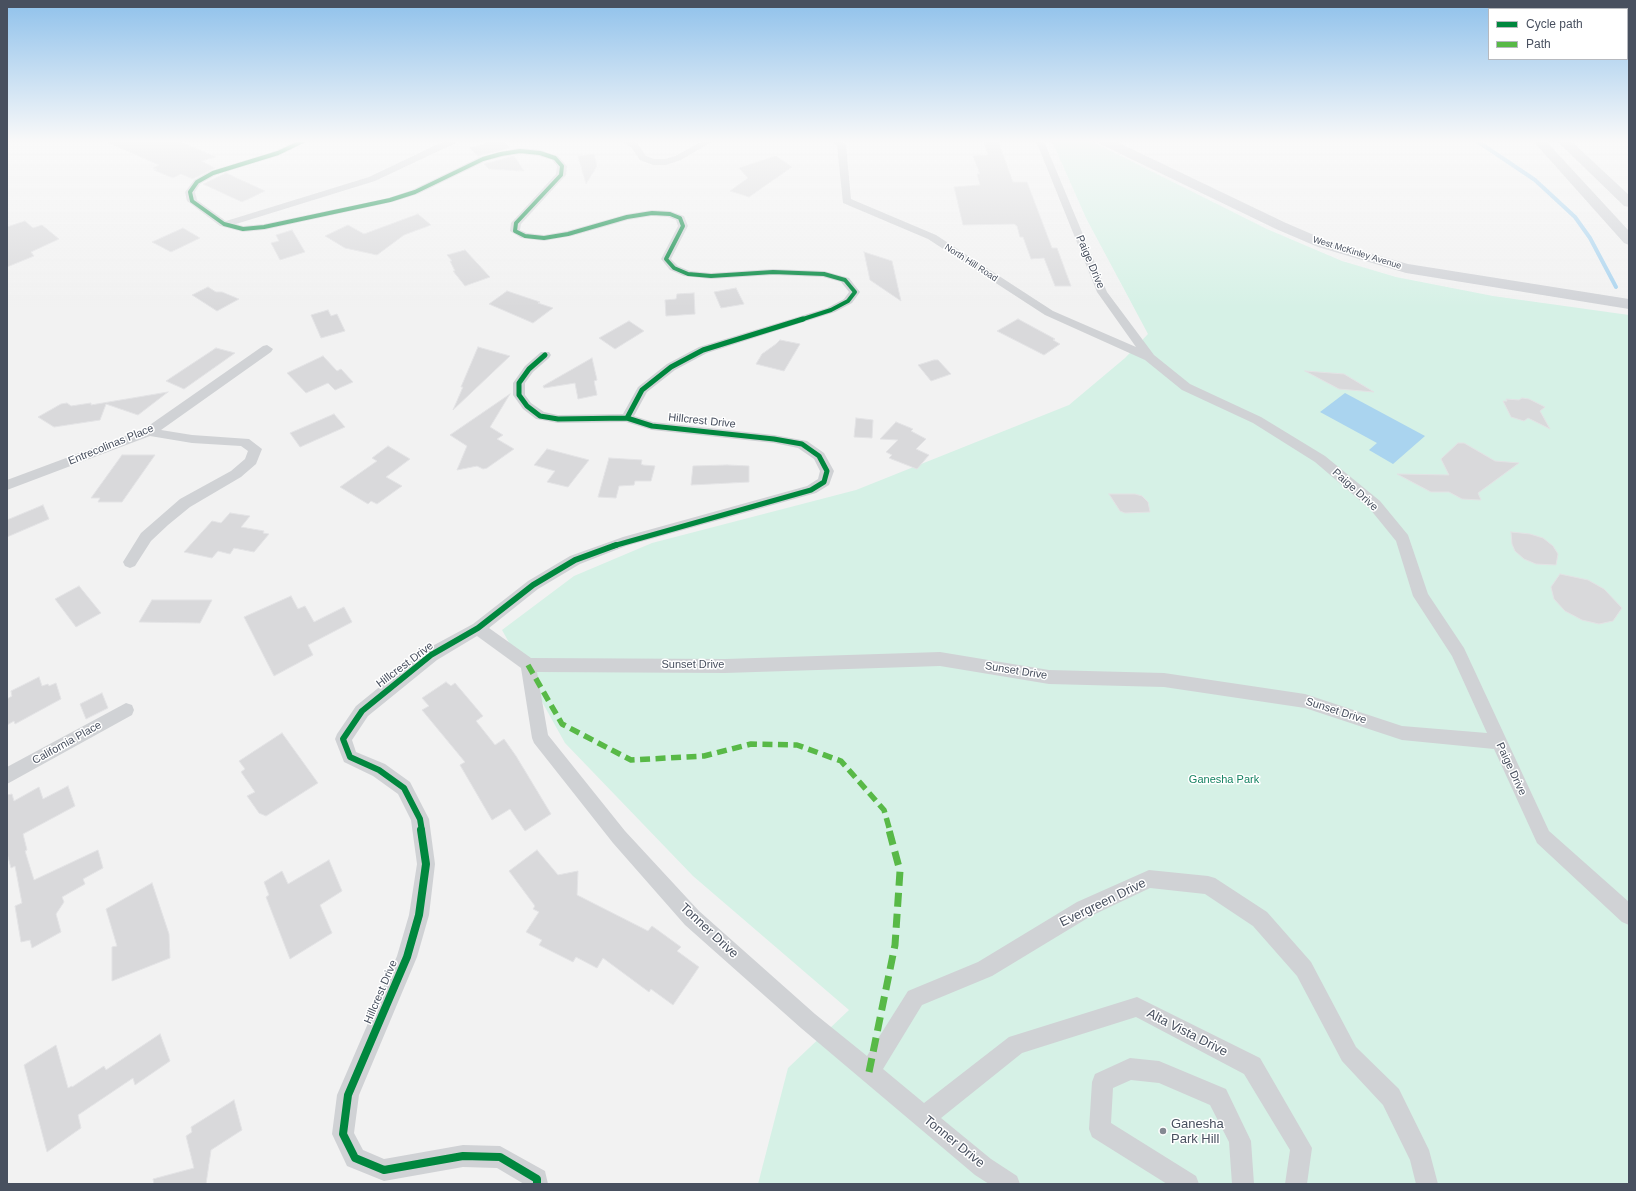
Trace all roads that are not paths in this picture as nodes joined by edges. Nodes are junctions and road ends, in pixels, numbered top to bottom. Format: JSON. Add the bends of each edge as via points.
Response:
{"nodes":[{"id":1,"x":191,"y":197,"type":"edge"},
{"id":2,"x":314,"y":197,"type":"edge"},
{"id":3,"x":399,"y":197,"type":"edge"},
{"id":4,"x":541,"y":197,"type":"edge"},
{"id":5,"x":846,"y":197,"type":"edge"},
{"id":6,"x":1063,"y":197,"type":"edge"},
{"id":7,"x":1221,"y":197,"type":"edge"},
{"id":8,"x":1590,"y":197,"type":"edge"},
{"id":9,"x":224,"y":224,"type":"junction"},
{"id":10,"x":1629,"y":240,"type":"edge"},
{"id":11,"x":1629,"y":304,"type":"edge"},
{"id":12,"x":267,"y":349,"type":"dead end"},
{"id":13,"x":545,"y":355,"type":"dead end"},
{"id":14,"x":1150,"y":358,"type":"junction"},
{"id":15,"x":627,"y":418,"type":"junction"},
{"id":16,"x":149,"y":432,"type":"junction"},
{"id":17,"x":7,"y":485,"type":"edge"},
{"id":18,"x":130,"y":562,"type":"dead end"},
{"id":19,"x":478,"y":628,"type":"junction"},
{"id":20,"x":528,"y":664,"type":"junction"},
{"id":21,"x":126,"y":710,"type":"dead end"},
{"id":22,"x":1498,"y":742,"type":"junction"},
{"id":23,"x":7,"y":776,"type":"edge"},
{"id":24,"x":1629,"y":915,"type":"edge"},
{"id":25,"x":869,"y":1072,"type":"junction"},
{"id":26,"x":924,"y":1117,"type":"junction"},
{"id":27,"x":536,"y":1184,"type":"edge"},
{"id":28,"x":1009,"y":1184,"type":"edge"},
{"id":29,"x":1188,"y":1184,"type":"edge"},
{"id":30,"x":1243,"y":1184,"type":"edge"},
{"id":31,"x":1296,"y":1184,"type":"edge"},
{"id":32,"x":1428,"y":1184,"type":"edge"}],
"edges":[{"from":1,"to":9,"type":"street","via":[[192,201]]},
{"from":2,"to":9,"type":"street"},
{"from":3,"to":9,"type":"street","via":[[264,227],[243,229]]},
{"from":4,"to":15,"type":"street","via":[[516,223],[516,231],[525,236],[544,238],[568,234],[627,217],[652,213],[670,214],[680,218],[683,226],[666,259],[674,268],[688,274],[824,274],[845,280],[855,292],[848,301],[830,310],[703,350],[671,367],[642,390]]},
{"from":5,"to":14,"type":"street","name":"North Hill Road","via":[[846,201],[932,238],[1049,312]]},
{"from":6,"to":14,"type":"street","name":"Paige Drive","via":[[1102,292]]},
{"from":7,"to":11,"type":"main road","name":"West McKinley Avenue","via":[[1323,244],[1406,268]]},
{"from":8,"to":10,"type":"main road"},
{"from":12,"to":16,"type":"street","name":"Entrecolinas Place"},
{"from":13,"to":15,"type":"street","name":"Hillcrest Drive","via":[[529,369],[519,383],[520,395],[527,406],[540,416],[558,419]]},
{"from":14,"to":22,"type":"street","name":"Paige Drive","via":[[1186,387],[1258,420],[1320,459],[1375,505],[1403,539],[1421,596],[1458,653]]},
{"from":15,"to":19,"type":"street","name":"Hillcrest Drive","via":[[652,426],[802,444],[819,456],[827,471],[824,482],[811,490],[623,542],[575,560],[533,586]]},
{"from":16,"to":17,"type":"street","name":"Entrecolinas Place"},
{"from":16,"to":18,"type":"street","via":[[192,440],[244,442],[255,449],[251,461],[236,474],[185,503],[163,521],[146,537]]},
{"from":19,"to":20,"type":"street"},
{"from":19,"to":27,"type":"street","name":"Hillcrest Drive","via":[[432,655],[362,711],[343,739],[350,757],[379,770],[404,788],[420,819],[426,864],[419,916],[407,957],[348,1095],[343,1134],[355,1158],[384,1170],[463,1156],[500,1157],[537,1179]]},
{"from":20,"to":22,"type":"street","name":"Sunset Drive","via":[[725,666],[940,659],[1049,677],[1172,681],[1305,701],[1402,733]]},
{"from":20,"to":25,"type":"street","name":"Tonner Drive","via":[[540,738],[619,838],[692,918]]},
{"from":21,"to":23,"type":"street","name":"California Place"},
{"from":22,"to":24,"type":"street","name":"Paige Drive","via":[[1543,837]]},
{"from":25,"to":26,"type":"street","name":"Tonner Drive"},
{"from":25,"to":32,"type":"street","name":"Evergreen Drive","via":[[915,998],[985,969],[1084,909],[1149,879],[1208,886],[1260,919],[1304,969],[1349,1054],[1392,1098],[1421,1158]]},
{"from":26,"to":28,"type":"street","name":"Tonner Drive"},
{"from":26,"to":31,"type":"street","name":"Alta Vista Drive","via":[[1016,1044],[1137,1007],[1252,1066],[1301,1148]]},
{"from":29,"to":30,"type":"street","via":[[1100,1129],[1103,1082],[1130,1069],[1158,1072],[1218,1097],[1240,1141]]}]}
